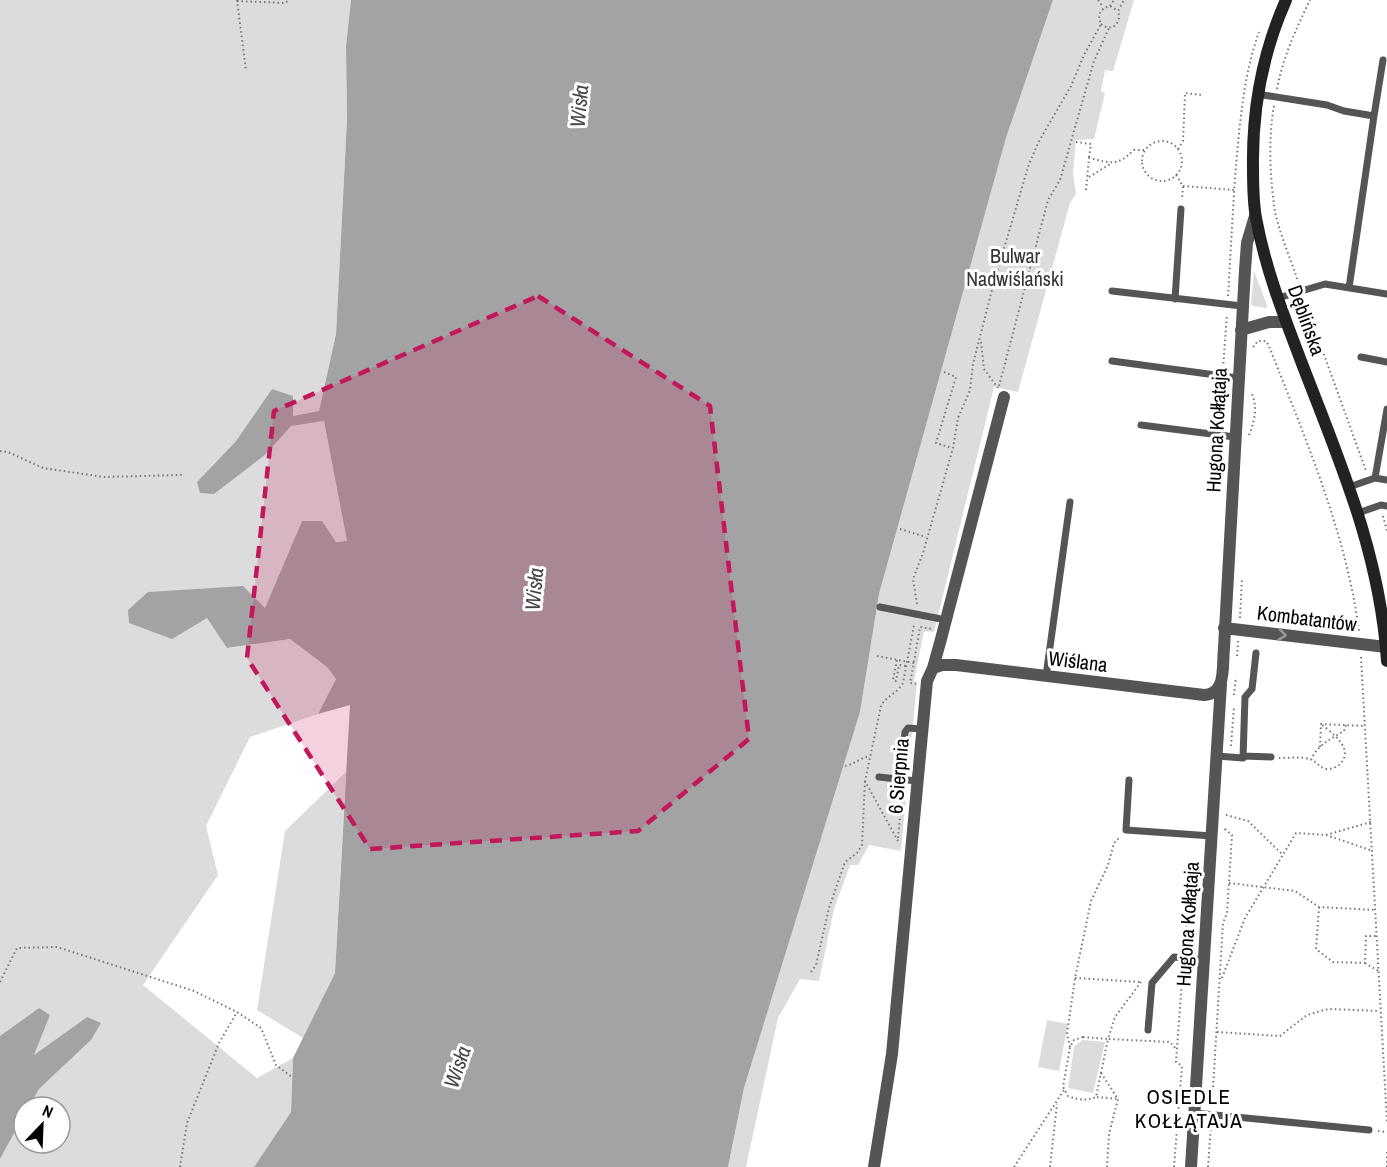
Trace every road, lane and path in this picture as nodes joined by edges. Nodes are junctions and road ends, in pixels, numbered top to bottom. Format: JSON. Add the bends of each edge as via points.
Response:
{"nodes":[{"id":1,"x":289,"y":0,"type":"edge"},
{"id":2,"x":1098,"y":0,"type":"edge"},
{"id":3,"x":1114,"y":0,"type":"edge"},
{"id":4,"x":1124,"y":0,"type":"edge"},
{"id":5,"x":1286,"y":0,"type":"edge"},
{"id":6,"x":1310,"y":0,"type":"edge"},
{"id":7,"x":237,"y":1,"type":"edge"},
{"id":8,"x":1110,"y":6,"type":"junction"},
{"id":9,"x":1104,"y":8,"type":"junction"},
{"id":10,"x":1118,"y":11,"type":"junction"},
{"id":11,"x":1101,"y":24,"type":"junction"},
{"id":12,"x":1108,"y":28,"type":"junction"},
{"id":13,"x":1383,"y":60,"type":"dead end"},
{"id":14,"x":246,"y":71,"type":"dead end"},
{"id":15,"x":1257,"y":94,"type":"junction"},
{"id":16,"x":1202,"y":95,"type":"dead end"},
{"id":17,"x":1276,"y":97,"type":"junction"},
{"id":18,"x":1374,"y":116,"type":"junction"},
{"id":19,"x":1076,"y":142,"type":"dead end"},
{"id":20,"x":1178,"y":149,"type":"junction"},
{"id":21,"x":1145,"y":150,"type":"junction"},
{"id":22,"x":1089,"y":158,"type":"junction"},
{"id":23,"x":1112,"y":163,"type":"junction"},
{"id":24,"x":1062,"y":173,"type":"dead end"},
{"id":25,"x":1176,"y":175,"type":"junction"},
{"id":26,"x":1088,"y":178,"type":"junction"},
{"id":27,"x":1183,"y":186,"type":"junction"},
{"id":28,"x":1086,"y":190,"type":"dead end"},
{"id":29,"x":1234,"y":190,"type":"dead end"},
{"id":30,"x":1181,"y":209,"type":"joint"},
{"id":31,"x":1255,"y":216,"type":"junction"},
{"id":32,"x":974,"y":282,"type":"dead end"},
{"id":33,"x":993,"y":286,"type":"junction"},
{"id":34,"x":1349,"y":288,"type":"junction"},
{"id":35,"x":1112,"y":291,"type":"dead end"},
{"id":36,"x":1301,"y":291,"type":"junction"},
{"id":37,"x":1387,"y":294,"type":"edge"},
{"id":38,"x":1278,"y":298,"type":"junction"},
{"id":39,"x":1175,"y":299,"type":"junction"},
{"id":40,"x":1242,"y":306,"type":"junction"},
{"id":41,"x":1286,"y":322,"type":"junction"},
{"id":42,"x":1241,"y":330,"type":"junction"},
{"id":43,"x":980,"y":340,"type":"junction"},
{"id":44,"x":1252,"y":357,"type":"dead end"},
{"id":45,"x":1361,"y":357,"type":"dead end"},
{"id":46,"x":1112,"y":361,"type":"dead end"},
{"id":47,"x":1387,"y":362,"type":"edge"},
{"id":48,"x":944,"y":372,"type":"dead end"},
{"id":49,"x":1238,"y":378,"type":"junction"},
{"id":50,"x":1250,"y":391,"type":"dead end"},
{"id":51,"x":1004,"y":397,"type":"joint"},
{"id":52,"x":1387,"y":409,"type":"edge"},
{"id":53,"x":1141,"y":425,"type":"dead end"},
{"id":54,"x":1249,"y":436,"type":"dead end"},
{"id":55,"x":1235,"y":437,"type":"junction"},
{"id":56,"x":952,"y":448,"type":"junction"},
{"id":57,"x":0,"y":451,"type":"edge"},
{"id":58,"x":182,"y":475,"type":"dead end"},
{"id":59,"x":1372,"y":479,"type":"junction"},
{"id":60,"x":1387,"y":480,"type":"edge"},
{"id":61,"x":1349,"y":487,"type":"junction"},
{"id":62,"x":1070,"y":502,"type":"dead end"},
{"id":63,"x":1383,"y":506,"type":"edge"},
{"id":64,"x":1358,"y":513,"type":"junction"},
{"id":65,"x":900,"y":529,"type":"dead end"},
{"id":66,"x":1387,"y":531,"type":"edge"},
{"id":67,"x":926,"y":537,"type":"junction"},
{"id":68,"x":1242,"y":574,"type":"dead end"},
{"id":69,"x":880,"y":607,"type":"dead end"},
{"id":70,"x":916,"y":614,"type":"junction"},
{"id":71,"x":946,"y":620,"type":"junction"},
{"id":72,"x":1239,"y":621,"type":"dead end"},
{"id":73,"x":1224,"y":628,"type":"junction"},
{"id":74,"x":935,"y":629,"type":"dead end"},
{"id":75,"x":1360,"y":637,"type":"dead end"},
{"id":76,"x":1238,"y":638,"type":"dead end"},
{"id":77,"x":1386,"y":648,"type":"edge"},
{"id":78,"x":1361,"y":651,"type":"dead end"},
{"id":79,"x":1256,"y":653,"type":"dead end"},
{"id":80,"x":878,"y":656,"type":"dead end"},
{"id":81,"x":1237,"y":659,"type":"dead end"},
{"id":82,"x":897,"y":660,"type":"junction"},
{"id":83,"x":1387,"y":661,"type":"edge"},
{"id":84,"x":907,"y":662,"type":"junction"},
{"id":85,"x":914,"y":663,"type":"junction"},
{"id":86,"x":906,"y":666,"type":"junction"},
{"id":87,"x":933,"y":668,"type":"junction"},
{"id":88,"x":1236,"y":670,"type":"dead end"},
{"id":89,"x":1046,"y":676,"type":"junction"},
{"id":90,"x":910,"y":681,"type":"dead end"},
{"id":91,"x":1219,"y":688,"type":"junction"},
{"id":92,"x":1321,"y":724,"type":"junction"},
{"id":93,"x":1346,"y":725,"type":"junction"},
{"id":94,"x":1365,"y":726,"type":"junction"},
{"id":95,"x":922,"y":729,"type":"junction"},
{"id":96,"x":1335,"y":735,"type":"junction"},
{"id":97,"x":1320,"y":747,"type":"junction"},
{"id":98,"x":870,"y":756,"type":"junction"},
{"id":99,"x":1217,"y":756,"type":"junction"},
{"id":100,"x":1243,"y":756,"type":"junction"},
{"id":101,"x":1270,"y":757,"type":"joint"},
{"id":102,"x":1230,"y":758,"type":"junction"},
{"id":103,"x":1311,"y":760,"type":"junction"},
{"id":104,"x":845,"y":766,"type":"dead end"},
{"id":105,"x":879,"y":777,"type":"dead end"},
{"id":106,"x":900,"y":779,"type":"junction"},
{"id":107,"x":1129,"y":780,"type":"dead end"},
{"id":108,"x":865,"y":781,"type":"junction"},
{"id":109,"x":917,"y":781,"type":"junction"},
{"id":110,"x":1371,"y":822,"type":"junction"},
{"id":111,"x":1126,"y":830,"type":"junction"},
{"id":112,"x":1326,"y":835,"type":"junction"},
{"id":113,"x":1212,"y":836,"type":"junction"},
{"id":114,"x":898,"y":838,"type":"dead end"},
{"id":115,"x":1373,"y":851,"type":"junction"},
{"id":116,"x":1283,"y":855,"type":"junction"},
{"id":117,"x":1197,"y":867,"type":"dead end"},
{"id":118,"x":1229,"y":883,"type":"junction"},
{"id":119,"x":1264,"y":887,"type":"junction"},
{"id":120,"x":1319,"y":907,"type":"junction"},
{"id":121,"x":1376,"y":910,"type":"junction"},
{"id":122,"x":1378,"y":936,"type":"junction"},
{"id":123,"x":1184,"y":958,"type":"junction"},
{"id":124,"x":1203,"y":960,"type":"junction"},
{"id":125,"x":1365,"y":963,"type":"junction"},
{"id":126,"x":811,"y":972,"type":"dead end"},
{"id":127,"x":1380,"y":972,"type":"junction"},
{"id":128,"x":1075,"y":978,"type":"junction"},
{"id":129,"x":0,"y":982,"type":"edge"},
{"id":130,"x":1220,"y":982,"type":"junction"},
{"id":131,"x":1382,"y":1011,"type":"junction"},
{"id":132,"x":237,"y":1012,"type":"junction"},
{"id":133,"x":1148,"y":1030,"type":"dead end"},
{"id":134,"x":1217,"y":1032,"type":"junction"},
{"id":135,"x":1108,"y":1039,"type":"junction"},
{"id":136,"x":1070,"y":1047,"type":"junction"},
{"id":137,"x":1177,"y":1050,"type":"junction"},
{"id":138,"x":1101,"y":1073,"type":"junction"},
{"id":139,"x":292,"y":1077,"type":"dead end"},
{"id":140,"x":1064,"y":1090,"type":"junction"},
{"id":141,"x":1096,"y":1096,"type":"junction"},
{"id":142,"x":1118,"y":1099,"type":"junction"},
{"id":143,"x":1058,"y":1101,"type":"junction"},
{"id":144,"x":1194,"y":1113,"type":"junction"},
{"id":145,"x":1211,"y":1115,"type":"junction"},
{"id":146,"x":1387,"y":1122,"type":"edge"},
{"id":147,"x":1369,"y":1130,"type":"dead end"},
{"id":148,"x":1387,"y":1149,"type":"edge"},
{"id":149,"x":180,"y":1167,"type":"edge"},
{"id":150,"x":874,"y":1167,"type":"edge"},
{"id":151,"x":1014,"y":1167,"type":"edge"},
{"id":152,"x":1050,"y":1167,"type":"edge"},
{"id":153,"x":1107,"y":1167,"type":"edge"},
{"id":154,"x":1174,"y":1167,"type":"edge"},
{"id":155,"x":1191,"y":1167,"type":"edge"},
{"id":156,"x":1208,"y":1167,"type":"edge"},
{"id":157,"x":1386,"y":1167,"type":"edge"}],
"edges":[{"from":1,"to":7,"type":"path"},
{"from":2,"to":9,"type":"path"},
{"from":3,"to":8,"type":"path"},
{"from":4,"to":10,"type":"path"},
{"from":5,"to":15,"type":"main road","name":"Dęblińska","via":[[1268,46]]},
{"from":6,"to":17,"type":"path","via":[[1291,39]]},
{"from":7,"to":14,"type":"path"},
{"from":8,"to":9,"type":"path"},
{"from":8,"to":10,"type":"path"},
{"from":9,"to":11,"type":"path","via":[[1098,18]]},
{"from":10,"to":12,"type":"path","via":[[1118,23]]},
{"from":11,"to":12,"type":"path"},
{"from":11,"to":33,"type":"path","via":[[1031,159]]},
{"from":12,"to":24,"type":"path","via":[[1094,61]]},
{"from":13,"to":18,"type":"lane"},
{"from":15,"to":17,"type":"lane"},
{"from":15,"to":31,"type":"main road","name":"Dęblińska","via":[[1252,139]]},
{"from":16,"to":20,"type":"path","via":[[1185,93],[1183,141]]},
{"from":17,"to":18,"type":"lane"},
{"from":17,"to":36,"type":"path","via":[[1271,151],[1276,214]]},
{"from":18,"to":34,"type":"lane"},
{"from":19,"to":22,"type":"path","via":[[1091,144]]},
{"from":20,"to":21,"type":"path","via":[[1161,141]]},
{"from":20,"to":25,"type":"path","via":[[1182,158]]},
{"from":21,"to":23,"type":"path","via":[[1134,150],[1123,160]]},
{"from":21,"to":25,"type":"path","via":[[1143,168],[1149,176],[1167,180]]},
{"from":22,"to":23,"type":"path"},
{"from":22,"to":26,"type":"path"},
{"from":23,"to":26,"type":"path"},
{"from":25,"to":27,"type":"path"},
{"from":26,"to":28,"type":"path"},
{"from":27,"to":29,"type":"path"},
{"from":27,"to":30,"type":"path"},
{"from":30,"to":39,"type":"lane"},
{"from":31,"to":38,"type":"main road","name":"Dęblińska"},
{"from":31,"to":40,"type":"street","name":"Hugona Kołłątaja","via":[[1247,243]]},
{"from":32,"to":33,"type":"path"},
{"from":33,"to":43,"type":"path"},
{"from":34,"to":36,"type":"lane","via":[[1325,284]]},
{"from":34,"to":37,"type":"lane"},
{"from":35,"to":39,"type":"lane"},
{"from":36,"to":38,"type":"lane"},
{"from":36,"to":59,"type":"path"},
{"from":38,"to":41,"type":"main road","name":"Dęblińska"},
{"from":39,"to":40,"type":"lane"},
{"from":40,"to":42,"type":"street","name":"Hugona Kołłątaja"},
{"from":41,"to":42,"type":"street"},
{"from":41,"to":61,"type":"main road","name":"Dęblińska"},
{"from":42,"to":49,"type":"street","name":"Hugona Kołłątaja"},
{"from":43,"to":51,"type":"path","via":[[984,369]]},
{"from":43,"to":56,"type":"path"},
{"from":44,"to":75,"type":"path","via":[[1258,341],[1266,341],[1321,479],[1344,554]]},
{"from":45,"to":47,"type":"lane"},
{"from":46,"to":49,"type":"lane"},
{"from":48,"to":56,"type":"path","via":[[956,377],[936,443]]},
{"from":49,"to":55,"type":"street","name":"Hugona Kołłątaja"},
{"from":50,"to":54,"type":"path","via":[[1256,403]]},
{"from":51,"to":71,"type":"street","name":"6 Sierpnia"},
{"from":52,"to":59,"type":"lane"},
{"from":53,"to":55,"type":"lane"},
{"from":55,"to":73,"type":"street","name":"Hugona Kołłątaja"},
{"from":56,"to":67,"type":"path"},
{"from":57,"to":58,"type":"path","via":[[43,468],[104,477]]},
{"from":59,"to":60,"type":"lane"},
{"from":59,"to":61,"type":"lane"},
{"from":61,"to":64,"type":"main road","name":"Dęblińska"},
{"from":62,"to":89,"type":"lane"},
{"from":63,"to":64,"type":"lane"},
{"from":63,"to":66,"type":"path"},
{"from":64,"to":77,"type":"main road","name":"Dęblińska","via":[[1375,570]]},
{"from":65,"to":67,"type":"path"},
{"from":67,"to":70,"type":"path","via":[[913,579]]},
{"from":68,"to":72,"type":"path"},
{"from":69,"to":70,"type":"lane"},
{"from":70,"to":71,"type":"lane"},
{"from":70,"to":84,"type":"path"},
{"from":71,"to":87,"type":"street","name":"6 Sierpnia"},
{"from":73,"to":77,"type":"street","name":"Kombatantów","one_way":true},
{"from":73,"to":91,"type":"street","name":"Hugona Kołłątaja"},
{"from":74,"to":85,"type":"path","via":[[920,627]]},
{"from":76,"to":81,"type":"path"},
{"from":77,"to":83,"type":"main road","name":"Dęblińska"},
{"from":78,"to":94,"type":"path"},
{"from":79,"to":100,"type":"lane","via":[[1252,689],[1245,697]]},
{"from":80,"to":82,"type":"path"},
{"from":82,"to":84,"type":"path"},
{"from":82,"to":86,"type":"path","via":[[893,680],[896,681],[899,665]]},
{"from":84,"to":85,"type":"path"},
{"from":84,"to":86,"type":"path"},
{"from":85,"to":90,"type":"path"},
{"from":86,"to":98,"type":"path","via":[[900,688],[881,706]]},
{"from":87,"to":89,"type":"street","name":"Wiślana","via":[[942,664]]},
{"from":87,"to":95,"type":"street","name":"6 Sierpnia","via":[[927,681]]},
{"from":88,"to":102,"type":"path"},
{"from":89,"to":91,"type":"street","name":"Wiślana","via":[[1204,695],[1212,695]]},
{"from":91,"to":99,"type":"street","name":"Hugona Kołłątaja"},
{"from":92,"to":93,"type":"path"},
{"from":92,"to":96,"type":"path"},
{"from":92,"to":97,"type":"path"},
{"from":93,"to":94,"type":"path"},
{"from":93,"to":96,"type":"path","via":[[1344,731]]},
{"from":94,"to":110,"type":"path"},
{"from":95,"to":106,"type":"lane","via":[[908,728],[905,732]]},
{"from":95,"to":109,"type":"street","name":"6 Sierpnia"},
{"from":96,"to":97,"type":"path"},
{"from":96,"to":103,"type":"path","via":[[1345,751],[1339,766],[1326,769]]},
{"from":97,"to":103,"type":"path"},
{"from":98,"to":104,"type":"path"},
{"from":98,"to":108,"type":"path"},
{"from":99,"to":102,"type":"lane"},
{"from":99,"to":113,"type":"street","name":"Hugona Kołłątaja"},
{"from":100,"to":101,"type":"lane"},
{"from":100,"to":102,"type":"lane"},
{"from":101,"to":103,"type":"path"},
{"from":105,"to":106,"type":"lane"},
{"from":106,"to":109,"type":"lane"},
{"from":107,"to":111,"type":"lane"},
{"from":108,"to":114,"type":"path"},
{"from":108,"to":126,"type":"path","via":[[862,845],[845,862]]},
{"from":109,"to":150,"type":"street","name":"6 Sierpnia","via":[[892,1054]]},
{"from":110,"to":112,"type":"path"},
{"from":110,"to":115,"type":"path"},
{"from":111,"to":113,"type":"lane"},
{"from":111,"to":128,"type":"path","via":[[1114,843],[1090,902]]},
{"from":112,"to":115,"type":"path"},
{"from":112,"to":116,"type":"path","via":[[1296,833]]},
{"from":113,"to":124,"type":"street","name":"Hugona Kołłątaja"},
{"from":115,"to":121,"type":"path"},
{"from":116,"to":118,"type":"path","via":[[1248,821],[1226,815],[1225,829],[1232,835]]},
{"from":116,"to":119,"type":"path"},
{"from":117,"to":123,"type":"path","via":[[1196,877],[1189,881]]},
{"from":118,"to":119,"type":"path"},
{"from":118,"to":130,"type":"path"},
{"from":119,"to":120,"type":"path","via":[[1295,891]]},
{"from":119,"to":130,"type":"path","via":[[1245,918]]},
{"from":120,"to":121,"type":"path"},
{"from":120,"to":125,"type":"path","via":[[1316,949],[1333,962]]},
{"from":121,"to":122,"type":"path"},
{"from":122,"to":125,"type":"path","via":[[1366,936]]},
{"from":122,"to":127,"type":"path"},
{"from":123,"to":124,"type":"lane"},
{"from":123,"to":133,"type":"lane","via":[[1174,957],[1152,983]]},
{"from":123,"to":137,"type":"path"},
{"from":124,"to":144,"type":"street","name":"Hugona Kołłątaja"},
{"from":125,"to":127,"type":"path"},
{"from":127,"to":131,"type":"path"},
{"from":128,"to":135,"type":"path","via":[[1141,982],[1115,1017]]},
{"from":128,"to":136,"type":"path","via":[[1067,1034]]},
{"from":129,"to":132,"type":"path","via":[[17,948],[57,947],[194,990]]},
{"from":130,"to":134,"type":"path"},
{"from":131,"to":134,"type":"path","via":[[1328,1009],[1307,1015],[1280,1036]]},
{"from":131,"to":146,"type":"path"},
{"from":132,"to":139,"type":"path","via":[[261,1028],[276,1065]]},
{"from":132,"to":149,"type":"path","via":[[219,1042],[187,1123]]},
{"from":134,"to":145,"type":"path"},
{"from":135,"to":136,"type":"path","via":[[1083,1036]]},
{"from":135,"to":137,"type":"path","via":[[1170,1042]]},
{"from":135,"to":138,"type":"path"},
{"from":136,"to":140,"type":"path"},
{"from":137,"to":154,"type":"path","via":[[1176,1062],[1182,1066]]},
{"from":138,"to":141,"type":"path"},
{"from":138,"to":142,"type":"path"},
{"from":140,"to":141,"type":"path","via":[[1080,1100]]},
{"from":140,"to":143,"type":"path"},
{"from":141,"to":142,"type":"path"},
{"from":142,"to":153,"type":"path","via":[[1109,1134]]},
{"from":143,"to":151,"type":"path"},
{"from":143,"to":152,"type":"path"},
{"from":144,"to":145,"type":"lane"},
{"from":144,"to":155,"type":"street","name":"Hugona Kołłątaja"},
{"from":145,"to":147,"type":"lane"},
{"from":145,"to":156,"type":"path"},
{"from":148,"to":157,"type":"path"}]}
